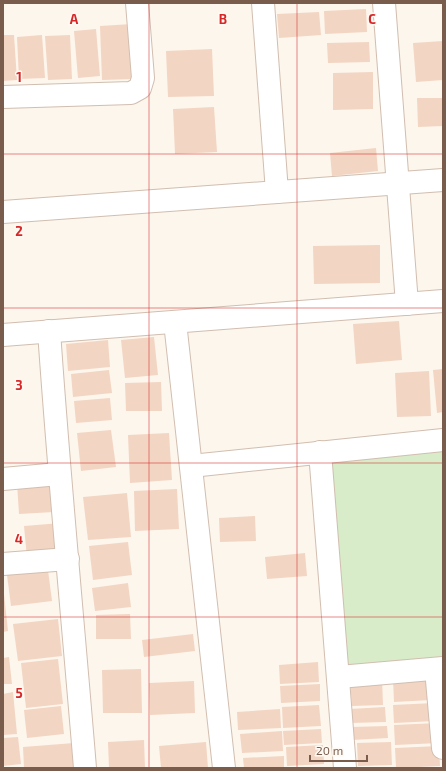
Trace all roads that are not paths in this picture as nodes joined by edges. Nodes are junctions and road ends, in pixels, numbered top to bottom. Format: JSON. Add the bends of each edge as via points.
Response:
{"nodes":[{"id":1,"x":137,"y":3,"type":"edge"},
{"id":2,"x":263,"y":3,"type":"edge"},
{"id":3,"x":384,"y":3,"type":"edge"},
{"id":4,"x":3,"y":97,"type":"edge"},
{"id":5,"x":443,"y":180,"type":"edge"},
{"id":6,"x":398,"y":183,"type":"junction"},
{"id":7,"x":277,"y":192,"type":"junction"},
{"id":8,"x":3,"y":212,"type":"edge"},
{"id":9,"x":443,"y":301,"type":"edge"},
{"id":10,"x":407,"y":304,"type":"junction"},
{"id":11,"x":175,"y":322,"type":"junction"},
{"id":12,"x":49,"y":331,"type":"junction"},
{"id":13,"x":3,"y":335,"type":"edge"},
{"id":14,"x":443,"y":440,"type":"edge"},
{"id":15,"x":320,"y":452,"type":"junction"},
{"id":16,"x":191,"y":466,"type":"junction"},
{"id":17,"x":59,"y":474,"type":"junction"},
{"id":18,"x":3,"y":479,"type":"edge"},
{"id":19,"x":68,"y":559,"type":"junction"},
{"id":20,"x":3,"y":564,"type":"edge"},
{"id":21,"x":440,"y":669,"type":"edge"},
{"id":22,"x":339,"y":677,"type":"junction"},
{"id":23,"x":443,"y":748,"type":"edge"},
{"id":24,"x":85,"y":768,"type":"edge"},
{"id":25,"x":224,"y":768,"type":"edge"},
{"id":26,"x":345,"y":768,"type":"edge"}],
"edges":[{"from":1,"to":4,"type":"street","via":[[143,78],[140,88],[131,93]]},
{"from":2,"to":7,"type":"street"},
{"from":3,"to":6,"type":"street"},
{"from":5,"to":6,"type":"street"},
{"from":6,"to":7,"type":"street"},
{"from":6,"to":10,"type":"street"},
{"from":7,"to":8,"type":"street"},
{"from":9,"to":10,"type":"street"},
{"from":10,"to":11,"type":"street"},
{"from":11,"to":12,"type":"street"},
{"from":11,"to":16,"type":"street"},
{"from":12,"to":13,"type":"street"},
{"from":12,"to":17,"type":"street"},
{"from":14,"to":15,"type":"street"},
{"from":15,"to":16,"type":"street"},
{"from":15,"to":22,"type":"street"},
{"from":16,"to":25,"type":"street"},
{"from":17,"to":18,"type":"street"},
{"from":17,"to":19,"type":"street"},
{"from":19,"to":20,"type":"street"},
{"from":19,"to":24,"type":"street"},
{"from":21,"to":22,"type":"street"},
{"from":21,"to":23,"type":"street"},
{"from":22,"to":26,"type":"street"}]}
